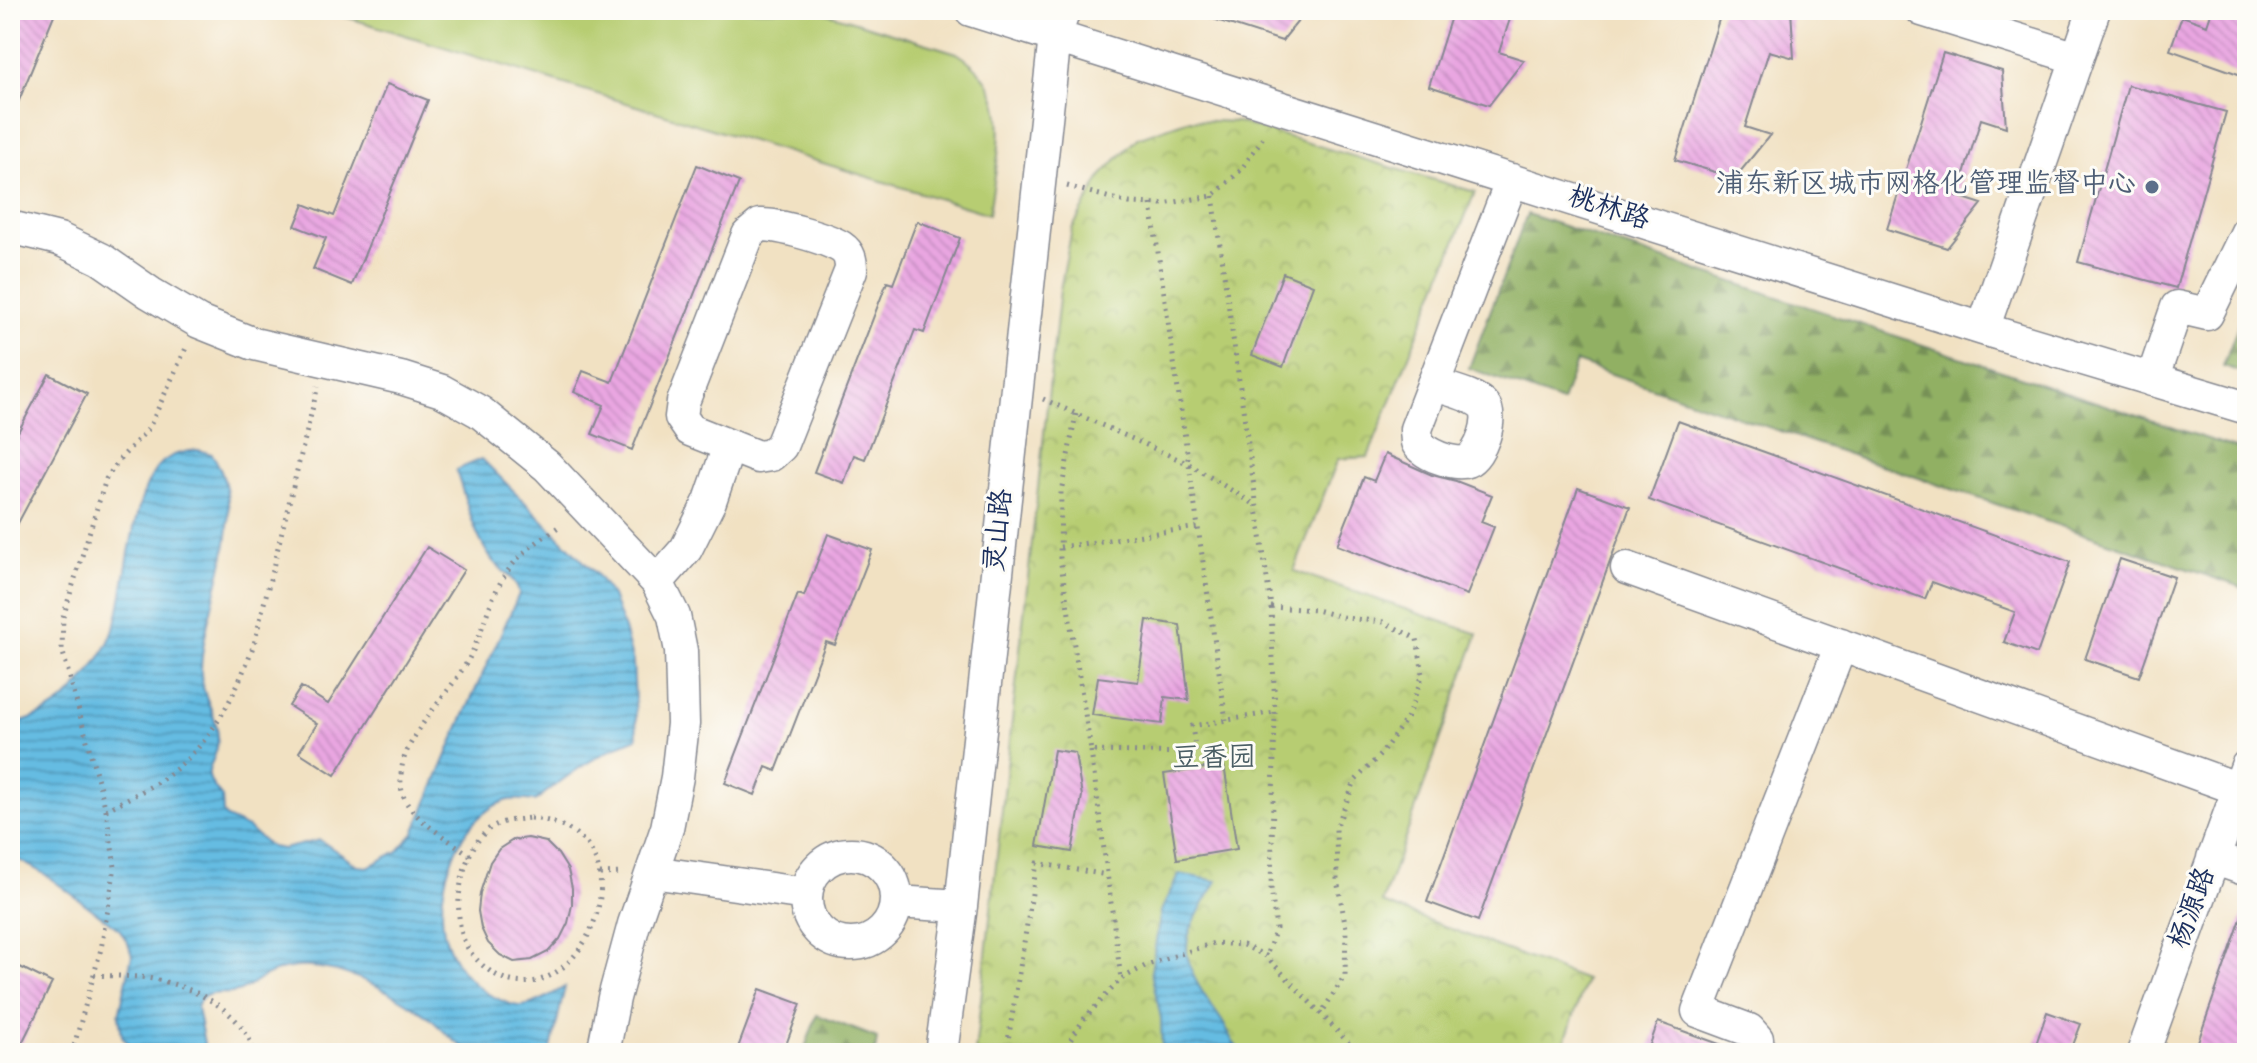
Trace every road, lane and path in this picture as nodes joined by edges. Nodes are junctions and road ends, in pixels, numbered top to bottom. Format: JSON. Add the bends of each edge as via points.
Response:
{"nodes":[{"id":1,"x":971,"y":10,"type":"edge"},
{"id":2,"x":1922,"y":10,"type":"edge"},
{"id":3,"x":2094,"y":10,"type":"edge"},
{"id":4,"x":1060,"y":23,"type":"edge"},
{"id":5,"x":2077,"y":58,"type":"junction"},
{"id":6,"x":1281,"y":107,"type":"junction"},
{"id":7,"x":1040,"y":176,"type":"junction"},
{"id":8,"x":1512,"y":180,"type":"junction"},
{"id":9,"x":1213,"y":196,"type":"junction"},
{"id":10,"x":1151,"y":204,"type":"junction"},
{"id":11,"x":10,"y":227,"type":"edge"},
{"id":12,"x":2247,"y":232,"type":"edge"},
{"id":13,"x":199,"y":322,"type":"junction"},
{"id":14,"x":1983,"y":329,"type":"junction"},
{"id":15,"x":325,"y":362,"type":"junction"},
{"id":16,"x":2152,"y":380,"type":"junction"},
{"id":17,"x":1433,"y":384,"type":"dead end"},
{"id":18,"x":1017,"y":388,"type":"junction"},
{"id":19,"x":2247,"y":408,"type":"edge"},
{"id":20,"x":1076,"y":414,"type":"junction"},
{"id":21,"x":729,"y":446,"type":"junction"},
{"id":22,"x":1189,"y":464,"type":"junction"},
{"id":23,"x":1257,"y":506,"type":"junction"},
{"id":24,"x":560,"y":526,"type":"dead end"},
{"id":25,"x":1198,"y":527,"type":"junction"},
{"id":26,"x":1060,"y":547,"type":"junction"},
{"id":27,"x":1627,"y":568,"type":"dead end"},
{"id":28,"x":657,"y":582,"type":"junction"},
{"id":29,"x":1271,"y":607,"type":"junction"},
{"id":30,"x":1841,"y":645,"type":"junction"},
{"id":31,"x":1275,"y":712,"type":"junction"},
{"id":32,"x":1226,"y":720,"type":"junction"},
{"id":33,"x":1091,"y":751,"type":"junction"},
{"id":34,"x":2243,"y":778,"type":"edge"},
{"id":35,"x":106,"y":810,"type":"junction"},
{"id":36,"x":470,"y":855,"type":"junction"},
{"id":37,"x":2213,"y":858,"type":"junction"},
{"id":38,"x":2247,"y":870,"type":"edge"},
{"id":39,"x":652,"y":872,"type":"junction"},
{"id":40,"x":1107,"y":875,"type":"junction"},
{"id":41,"x":806,"y":894,"type":"junction"},
{"id":42,"x":896,"y":902,"type":"junction"},
{"id":43,"x":961,"y":906,"type":"junction"},
{"id":44,"x":1266,"y":956,"type":"junction"},
{"id":45,"x":94,"y":975,"type":"junction"},
{"id":46,"x":1121,"y":979,"type":"junction"},
{"id":47,"x":1321,"y":1014,"type":"junction"},
{"id":48,"x":72,"y":1053,"type":"edge"},
{"id":49,"x":254,"y":1053,"type":"edge"},
{"id":50,"x":603,"y":1053,"type":"edge"},
{"id":51,"x":941,"y":1053,"type":"edge"},
{"id":52,"x":1006,"y":1053,"type":"edge"},
{"id":53,"x":1062,"y":1053,"type":"edge"},
{"id":54,"x":1358,"y":1053,"type":"edge"},
{"id":55,"x":1758,"y":1053,"type":"edge"},
{"id":56,"x":2143,"y":1053,"type":"edge"}],
"edges":[{"from":1,"to":4,"type":"street","name":"桃林路"},
{"from":2,"to":5,"type":"street"},
{"from":3,"to":5,"type":"street"},
{"from":4,"to":6,"type":"street","name":"桃林路"},
{"from":4,"to":7,"type":"street","name":"灵山路"},
{"from":5,"to":14,"type":"street"},
{"from":6,"to":8,"type":"street","name":"桃林路"},
{"from":6,"to":9,"type":"path","via":[[1241,170]]},
{"from":7,"to":10,"type":"path","via":[[1129,203]]},
{"from":7,"to":18,"type":"street","name":"灵山路"},
{"from":8,"to":14,"type":"street","name":"桃林路"},
{"from":8,"to":17,"type":"street"},
{"from":9,"to":10,"type":"path"},
{"from":9,"to":23,"type":"path"},
{"from":10,"to":22,"type":"path"},
{"from":11,"to":13,"type":"street","via":[[59,239],[101,259]]},
{"from":12,"to":16,"type":"street","via":[[2207,314],[2177,307]]},
{"from":13,"to":15,"type":"street","via":[[254,344]]},
{"from":13,"to":35,"type":"path","via":[[149,428],[106,479],[63,617],[68,678]]},
{"from":14,"to":16,"type":"street","name":"桃林路"},
{"from":15,"to":28,"type":"street","via":[[442,391],[480,412],[547,466]]},
{"from":15,"to":35,"type":"path","via":[[240,682],[197,750],[169,775]]},
{"from":16,"to":19,"type":"street","name":"桃林路"},
{"from":18,"to":20,"type":"path"},
{"from":18,"to":43,"type":"street","name":"灵山路"},
{"from":20,"to":22,"type":"path"},
{"from":20,"to":26,"type":"path","via":[[1061,492]]},
{"from":21,"to":21,"type":"street","via":[[758,457],[781,446],[851,270],[843,248],[775,225],[760,225],[748,235],[681,417],[690,430]]},
{"from":21,"to":28,"type":"street","via":[[686,549]]},
{"from":22,"to":23,"type":"path"},
{"from":22,"to":25,"type":"path"},
{"from":23,"to":29,"type":"path"},
{"from":24,"to":36,"type":"path","via":[[524,551],[502,579],[466,666],[405,757],[403,796],[413,813]]},
{"from":25,"to":26,"type":"path"},
{"from":25,"to":32,"type":"path"},
{"from":26,"to":33,"type":"path"},
{"from":27,"to":30,"type":"street"},
{"from":28,"to":39,"type":"street","via":[[674,616],[681,651],[683,724],[667,828]]},
{"from":29,"to":31,"type":"path"},
{"from":29,"to":47,"type":"path","via":[[1384,622],[1417,639],[1423,674],[1407,718],[1355,781],[1336,828],[1345,975]]},
{"from":30,"to":34,"type":"street"},
{"from":30,"to":55,"type":"street","via":[[1698,1011],[1749,1030],[1757,1039]]},
{"from":31,"to":32,"type":"path"},
{"from":31,"to":44,"type":"path","via":[[1271,888],[1276,929]]},
{"from":32,"to":33,"type":"path","via":[[1192,726],[1196,753]]},
{"from":33,"to":40,"type":"path"},
{"from":34,"to":37,"type":"street","name":"杨源路"},
{"from":35,"to":45,"type":"path","via":[[115,867]]},
{"from":36,"to":36,"type":"path","via":[[459,890],[459,919],[466,947],[479,964],[497,977],[533,985],[575,961],[601,901],[600,874],[591,850],[552,820],[530,818],[489,829]]},
{"from":37,"to":38,"type":"street"},
{"from":37,"to":56,"type":"street","name":"杨源路"},
{"from":39,"to":41,"type":"street"},
{"from":39,"to":50,"type":"street"},
{"from":40,"to":46,"type":"path"},
{"from":40,"to":52,"type":"path","via":[[1037,863]]},
{"from":41,"to":42,"type":"street","via":[[820,866],[847,854],[863,855],[888,873]]},
{"from":41,"to":42,"type":"street","via":[[812,922],[821,933],[847,944],[861,943],[885,928]]},
{"from":42,"to":43,"type":"street"},
{"from":43,"to":51,"type":"street","name":"灵山路"},
{"from":44,"to":46,"type":"path","via":[[1243,945],[1214,943]]},
{"from":44,"to":47,"type":"path"},
{"from":45,"to":48,"type":"path"},
{"from":45,"to":49,"type":"path","via":[[141,977],[214,1004],[235,1019]]},
{"from":46,"to":53,"type":"path"},
{"from":47,"to":54,"type":"path"}]}
